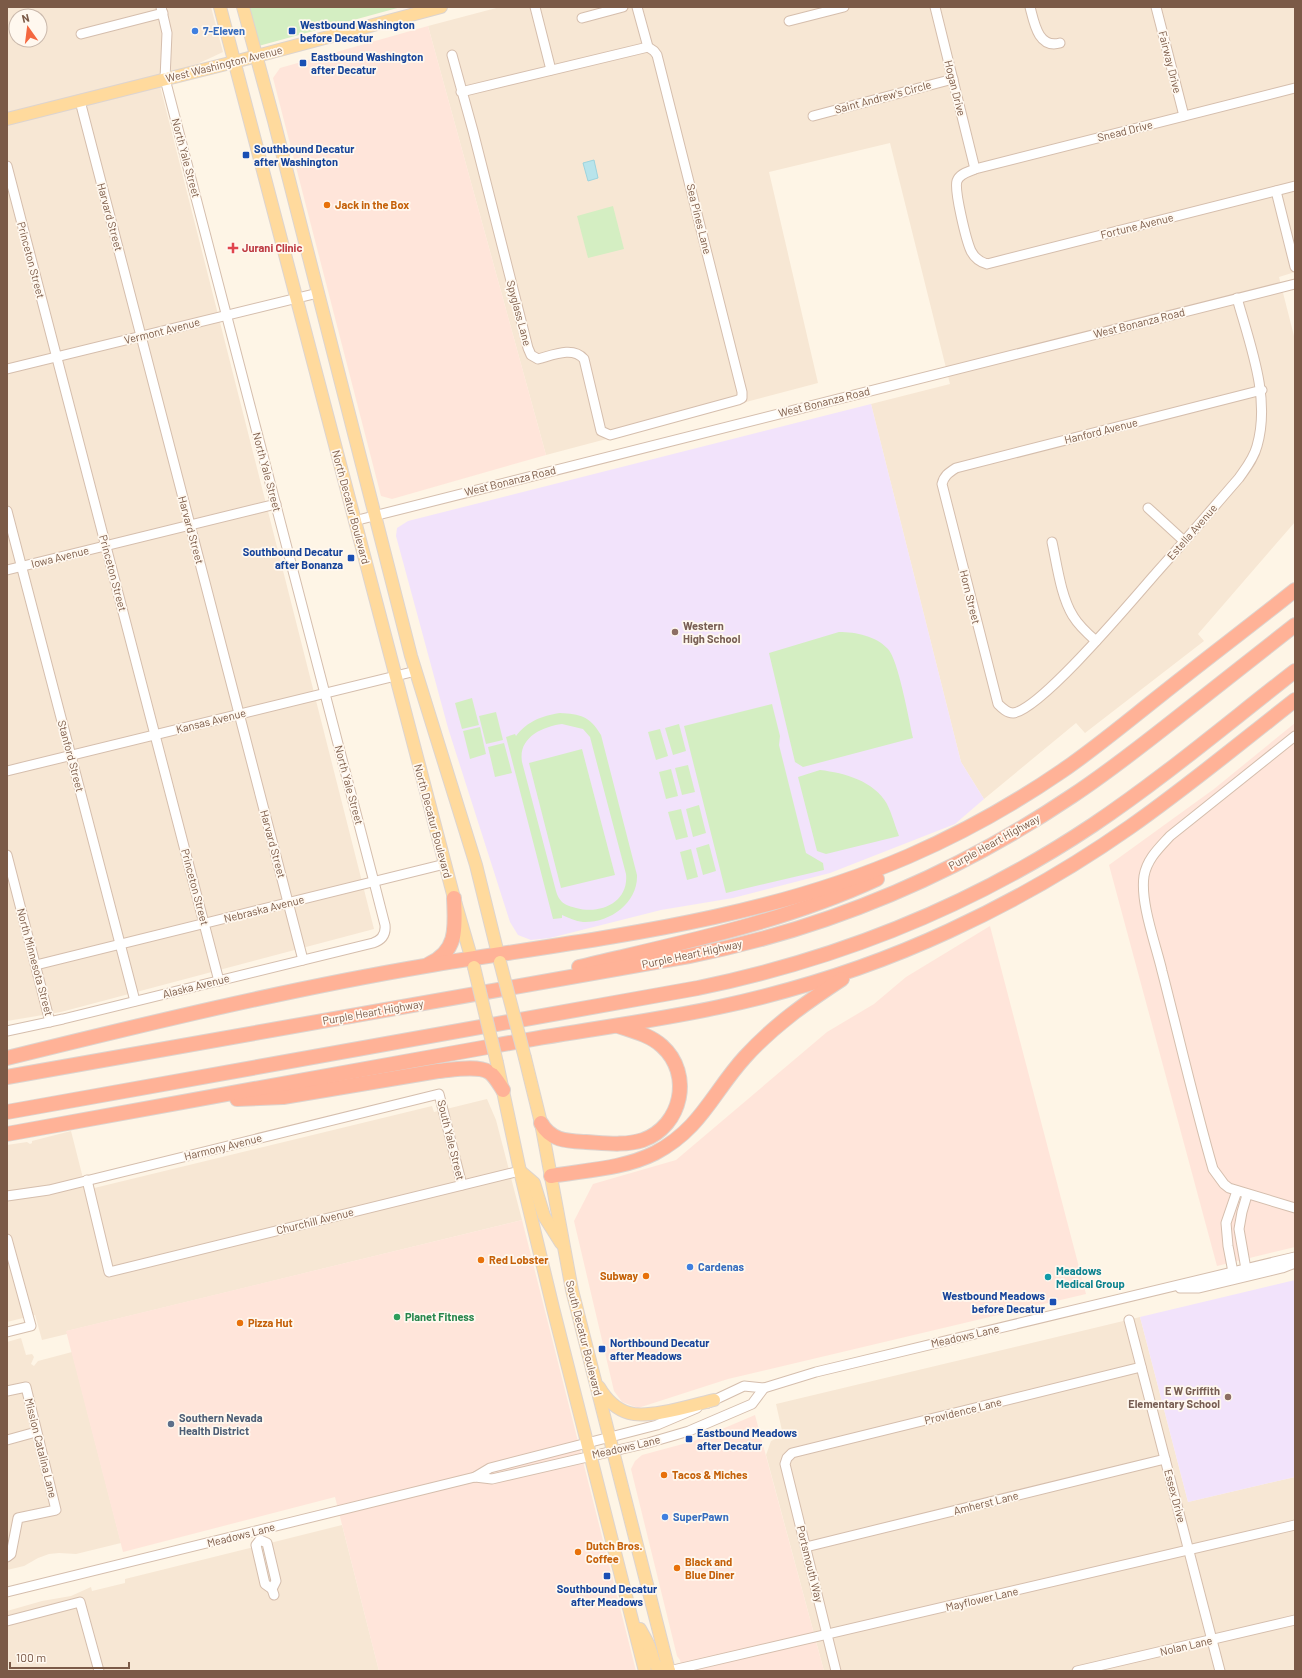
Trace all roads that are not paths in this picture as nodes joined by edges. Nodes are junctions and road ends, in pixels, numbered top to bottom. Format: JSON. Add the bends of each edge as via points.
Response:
{"nodes":[{"id":1,"x":220,"y":7,"type":"edge"},
{"id":2,"x":244,"y":7,"type":"edge"},
{"id":3,"x":441,"y":7,"type":"edge"},
{"id":4,"x":535,"y":7,"type":"edge"},
{"id":5,"x":623,"y":7,"type":"edge"},
{"id":6,"x":637,"y":7,"type":"edge"},
{"id":7,"x":844,"y":7,"type":"edge"},
{"id":8,"x":935,"y":7,"type":"edge"},
{"id":9,"x":1030,"y":7,"type":"edge"},
{"id":10,"x":1156,"y":7,"type":"edge"},
{"id":11,"x":162,"y":10,"type":"edge"},
{"id":12,"x":582,"y":18,"type":"dead end"},
{"id":13,"x":790,"y":21,"type":"dead end"},
{"id":14,"x":81,"y":34,"type":"dead end"},
{"id":15,"x":1060,"y":43,"type":"dead end"},
{"id":16,"x":648,"y":47,"type":"junction"},
{"id":17,"x":452,"y":55,"type":"dead end"},
{"id":18,"x":256,"y":56,"type":"junction"},
{"id":19,"x":234,"y":62,"type":"junction"},
{"id":20,"x":551,"y":70,"type":"junction"},
{"id":21,"x":165,"y":79,"type":"junction"},
{"id":22,"x":952,"y":79,"type":"junction"},
{"id":23,"x":1295,"y":88,"type":"edge"},
{"id":24,"x":461,"y":92,"type":"junction"},
{"id":25,"x":80,"y":100,"type":"junction"},
{"id":26,"x":813,"y":116,"type":"dead end"},
{"id":27,"x":1184,"y":116,"type":"junction"},
{"id":28,"x":7,"y":119,"type":"edge"},
{"id":29,"x":7,"y":166,"type":"edge"},
{"id":30,"x":975,"y":169,"type":"junction"},
{"id":31,"x":1295,"y":186,"type":"edge"},
{"id":32,"x":1276,"y":191,"type":"junction"},
{"id":33,"x":980,"y":262,"type":"joint"},
{"id":34,"x":1295,"y":267,"type":"edge"},
{"id":35,"x":1295,"y":284,"type":"edge"},
{"id":36,"x":318,"y":293,"type":"junction"},
{"id":37,"x":296,"y":298,"type":"junction"},
{"id":38,"x":1237,"y":298,"type":"junction"},
{"id":39,"x":227,"y":315,"type":"junction"},
{"id":40,"x":141,"y":336,"type":"junction"},
{"id":41,"x":57,"y":357,"type":"junction"},
{"id":42,"x":7,"y":369,"type":"edge"},
{"id":43,"x":1262,"y":390,"type":"junction"},
{"id":44,"x":742,"y":395,"type":"joint"},
{"id":45,"x":944,"y":478,"type":"joint"},
{"id":46,"x":276,"y":504,"type":"junction"},
{"id":47,"x":1148,"y":508,"type":"dead end"},
{"id":48,"x":7,"y":511,"type":"edge"},
{"id":49,"x":375,"y":515,"type":"junction"},
{"id":50,"x":354,"y":521,"type":"junction"},
{"id":51,"x":190,"y":525,"type":"junction"},
{"id":52,"x":1184,"y":541,"type":"junction"},
{"id":53,"x":1052,"y":542,"type":"dead end"},
{"id":54,"x":106,"y":546,"type":"junction"},
{"id":55,"x":22,"y":567,"type":"junction"},
{"id":56,"x":7,"y":570,"type":"edge"},
{"id":57,"x":1295,"y":590,"type":"edge"},
{"id":58,"x":1295,"y":626,"type":"edge"},
{"id":59,"x":1096,"y":641,"type":"junction"},
{"id":60,"x":416,"y":671,"type":"junction"},
{"id":61,"x":1295,"y":671,"type":"edge"},
{"id":62,"x":395,"y":676,"type":"junction"},
{"id":63,"x":325,"y":693,"type":"junction"},
{"id":64,"x":1295,"y":700,"type":"edge"},
{"id":65,"x":1008,"y":712,"type":"joint"},
{"id":66,"x":239,"y":714,"type":"junction"},
{"id":67,"x":155,"y":735,"type":"junction"},
{"id":68,"x":1295,"y":736,"type":"edge"},
{"id":69,"x":71,"y":756,"type":"junction"},
{"id":70,"x":7,"y":771,"type":"edge"},
{"id":71,"x":935,"y":844,"type":"junction"},
{"id":72,"x":7,"y":855,"type":"edge"},
{"id":73,"x":445,"y":864,"type":"junction"},
{"id":74,"x":374,"y":882,"type":"junction"},
{"id":75,"x":454,"y":898,"type":"junction"},
{"id":76,"x":288,"y":903,"type":"junction"},
{"id":77,"x":204,"y":924,"type":"junction"},
{"id":78,"x":383,"y":935,"type":"joint"},
{"id":79,"x":120,"y":944,"type":"junction"},
{"id":80,"x":500,"y":958,"type":"junction"},
{"id":81,"x":303,"y":960,"type":"junction"},
{"id":82,"x":473,"y":963,"type":"junction"},
{"id":83,"x":36,"y":965,"type":"junction"},
{"id":84,"x":424,"y":966,"type":"junction"},
{"id":85,"x":859,"y":967,"type":"junction"},
{"id":86,"x":219,"y":980,"type":"junction"},
{"id":87,"x":135,"y":1001,"type":"junction"},
{"id":88,"x":433,"y":1002,"type":"junction"},
{"id":89,"x":510,"y":1002,"type":"joint"},
{"id":90,"x":484,"y":1007,"type":"joint"},
{"id":91,"x":50,"y":1022,"type":"junction"},
{"id":92,"x":615,"y":1025,"type":"junction"},
{"id":93,"x":7,"y":1031,"type":"edge"},
{"id":94,"x":7,"y":1058,"type":"edge"},
{"id":95,"x":7,"y":1078,"type":"edge"},
{"id":96,"x":503,"y":1090,"type":"junction"},
{"id":97,"x":440,"y":1094,"type":"joint"},
{"id":98,"x":180,"y":1103,"type":"junction"},
{"id":99,"x":7,"y":1112,"type":"edge"},
{"id":100,"x":541,"y":1123,"type":"junction"},
{"id":101,"x":7,"y":1134,"type":"edge"},
{"id":102,"x":520,"y":1171,"type":"junction"},
{"id":103,"x":551,"y":1176,"type":"junction"},
{"id":104,"x":87,"y":1180,"type":"junction"},
{"id":105,"x":462,"y":1185,"type":"junction"},
{"id":106,"x":1237,"y":1191,"type":"junction"},
{"id":107,"x":1247,"y":1194,"type":"junction"},
{"id":108,"x":7,"y":1196,"type":"edge"},
{"id":109,"x":1295,"y":1208,"type":"edge"},
{"id":110,"x":7,"y":1239,"type":"edge"},
{"id":111,"x":563,"y":1247,"type":"junction"},
{"id":112,"x":1295,"y":1257,"type":"edge"},
{"id":113,"x":1295,"y":1263,"type":"edge"},
{"id":114,"x":1246,"y":1269,"type":"junction"},
{"id":115,"x":1233,"y":1272,"type":"junction"},
{"id":116,"x":1167,"y":1288,"type":"junction"},
{"id":117,"x":1129,"y":1320,"type":"dead end"},
{"id":118,"x":7,"y":1332,"type":"edge"},
{"id":119,"x":1141,"y":1367,"type":"junction"},
{"id":120,"x":592,"y":1374,"type":"junction"},
{"id":121,"x":764,"y":1388,"type":"junction"},
{"id":122,"x":7,"y":1391,"type":"edge"},
{"id":123,"x":714,"y":1400,"type":"junction"},
{"id":124,"x":36,"y":1432,"type":"junction"},
{"id":125,"x":609,"y":1437,"type":"junction"},
{"id":126,"x":7,"y":1440,"type":"edge"},
{"id":127,"x":588,"y":1450,"type":"junction"},
{"id":128,"x":612,"y":1451,"type":"junction"},
{"id":129,"x":787,"y":1458,"type":"joint"},
{"id":130,"x":1165,"y":1459,"type":"junction"},
{"id":131,"x":1295,"y":1525,"type":"edge"},
{"id":132,"x":259,"y":1535,"type":"junction"},
{"id":133,"x":806,"y":1547,"type":"junction"},
{"id":134,"x":1189,"y":1550,"type":"junction"},
{"id":135,"x":7,"y":1557,"type":"edge"},
{"id":136,"x":7,"y":1592,"type":"edge"},
{"id":137,"x":273,"y":1592,"type":"dead end"},
{"id":138,"x":629,"y":1606,"type":"junction"},
{"id":139,"x":1295,"y":1620,"type":"edge"},
{"id":140,"x":7,"y":1621,"type":"edge"},
{"id":141,"x":827,"y":1635,"type":"junction"},
{"id":142,"x":1212,"y":1640,"type":"junction"},
{"id":143,"x":99,"y":1671,"type":"edge"},
{"id":144,"x":645,"y":1671,"type":"edge"},
{"id":145,"x":669,"y":1671,"type":"edge"},
{"id":146,"x":836,"y":1671,"type":"edge"},
{"id":147,"x":1077,"y":1671,"type":"edge"},
{"id":148,"x":1220,"y":1671,"type":"edge"}],
"edges":[{"from":1,"to":19,"type":"main road","name":"North Decatur Boulevard"},
{"from":2,"to":18,"type":"main road","name":"North Decatur Boulevard"},
{"from":3,"to":18,"type":"main road","name":"West Washington Avenue"},
{"from":4,"to":20,"type":"street"},
{"from":5,"to":12,"type":"street"},
{"from":6,"to":16,"type":"street","name":"Sea Pines Lane"},
{"from":7,"to":13,"type":"street"},
{"from":8,"to":22,"type":"street","name":"Hogan Drive"},
{"from":9,"to":15,"type":"street","via":[[1040,38],[1054,45]]},
{"from":10,"to":27,"type":"street","name":"Fairway Drive"},
{"from":11,"to":14,"type":"street"},
{"from":11,"to":21,"type":"street","name":"North Yale Street","via":[[167,33]]},
{"from":16,"to":20,"type":"street"},
{"from":16,"to":44,"type":"street","name":"Sea Pines Lane","via":[[657,55]]},
{"from":17,"to":24,"type":"street","name":"Spyglass Lane"},
{"from":18,"to":19,"type":"main road","name":"West Washington Avenue"},
{"from":18,"to":36,"type":"main road","name":"North Decatur Boulevard"},
{"from":19,"to":21,"type":"main road","name":"West Washington Avenue"},
{"from":19,"to":37,"type":"main road","name":"North Decatur Boulevard"},
{"from":20,"to":24,"type":"street"},
{"from":21,"to":25,"type":"main road","name":"West Washington Avenue"},
{"from":21,"to":39,"type":"street","name":"North Yale Street"},
{"from":22,"to":26,"type":"street","name":"Saint Andrew's Circle"},
{"from":22,"to":30,"type":"street","name":"Hogan Drive"},
{"from":23,"to":27,"type":"street","name":"Snead Drive"},
{"from":24,"to":44,"type":"street","name":"Spyglass Lane","via":[[528,348],[538,359],[572,351],[584,359],[601,431],[610,435],[738,400]]},
{"from":25,"to":28,"type":"main road","name":"West Washington Avenue"},
{"from":25,"to":40,"type":"street","name":"Harvard Street"},
{"from":27,"to":30,"type":"street","name":"Snead Drive"},
{"from":29,"to":41,"type":"street","name":"Princeton Street"},
{"from":30,"to":33,"type":"street","name":"Snead Drive","via":[[958,179],[956,192],[971,252]]},
{"from":31,"to":32,"type":"street","name":"Fortune Avenue"},
{"from":32,"to":33,"type":"street","name":"Fortune Avenue","via":[[987,264]]},
{"from":32,"to":34,"type":"street"},
{"from":35,"to":38,"type":"street","name":"West Bonanza Road"},
{"from":36,"to":37,"type":"street","name":"Vermont Avenue"},
{"from":36,"to":49,"type":"main road","name":"North Decatur Boulevard"},
{"from":37,"to":39,"type":"street","name":"Vermont Avenue"},
{"from":37,"to":50,"type":"main road","name":"North Decatur Boulevard"},
{"from":38,"to":43,"type":"street","name":"Estella Avenue"},
{"from":38,"to":49,"type":"street","name":"West Bonanza Road"},
{"from":39,"to":40,"type":"street","name":"Vermont Avenue"},
{"from":39,"to":46,"type":"street","name":"North Yale Street"},
{"from":40,"to":41,"type":"street","name":"Vermont Avenue"},
{"from":40,"to":51,"type":"street","name":"Harvard Street"},
{"from":41,"to":42,"type":"street","name":"Vermont Avenue"},
{"from":41,"to":54,"type":"street","name":"Princeton Street"},
{"from":43,"to":45,"type":"street","name":"Hanford Avenue","via":[[956,468]]},
{"from":43,"to":52,"type":"street","name":"Estella Avenue","via":[[1263,419],[1252,460]]},
{"from":45,"to":65,"type":"street","name":"Horn Street","via":[[942,484],[998,704]]},
{"from":46,"to":51,"type":"street","name":"Iowa Avenue"},
{"from":46,"to":63,"type":"street","name":"North Yale Street"},
{"from":47,"to":52,"type":"street"},
{"from":48,"to":55,"type":"street","name":"Stanford Street"},
{"from":49,"to":50,"type":"street","name":"West Bonanza Road"},
{"from":49,"to":60,"type":"main road","name":"North Decatur Boulevard"},
{"from":50,"to":62,"type":"main road","name":"North Decatur Boulevard"},
{"from":51,"to":54,"type":"street","name":"Iowa Avenue"},
{"from":51,"to":66,"type":"street","name":"Harvard Street"},
{"from":52,"to":59,"type":"street","name":"Estella Avenue"},
{"from":53,"to":59,"type":"street","via":[[1067,604],[1073,617]]},
{"from":54,"to":55,"type":"street","name":"Iowa Avenue"},
{"from":54,"to":67,"type":"street","name":"Princeton Street"},
{"from":55,"to":56,"type":"street","name":"Iowa Avenue"},
{"from":55,"to":69,"type":"street","name":"Stanford Street"},
{"from":57,"to":71,"type":"highway","via":[[1060,772],[1006,806]]},
{"from":58,"to":88,"type":"highway","name":"Purple Heart Highway","via":[[1119,763],[1072,796],[993,844],[908,886],[807,925],[731,947]]},
{"from":59,"to":65,"type":"street","name":"Estella Avenue","via":[[1053,685],[1026,708],[1014,713]]},
{"from":60,"to":62,"type":"street","name":"Kansas Avenue"},
{"from":60,"to":80,"type":"main road","name":"North Decatur Boulevard","via":[[473,853]]},
{"from":61,"to":99,"type":"highway","via":[[1135,796],[1069,840],[969,896],[850,946],[763,973],[677,992]]},
{"from":62,"to":63,"type":"street","name":"Kansas Avenue"},
{"from":62,"to":73,"type":"main road","name":"North Decatur Boulevard"},
{"from":63,"to":66,"type":"street","name":"Kansas Avenue"},
{"from":63,"to":74,"type":"street","name":"North Yale Street"},
{"from":64,"to":85,"type":"highway","via":[[1153,811],[1074,864],[1018,897],[968,922]]},
{"from":66,"to":67,"type":"street","name":"Kansas Avenue"},
{"from":66,"to":76,"type":"street","name":"Harvard Street"},
{"from":67,"to":69,"type":"street","name":"Kansas Avenue"},
{"from":67,"to":77,"type":"street","name":"Princeton Street"},
{"from":68,"to":106,"type":"street","via":[[1170,836],[1150,859],[1144,876],[1150,921],[1213,1169],[1224,1184]]},
{"from":69,"to":70,"type":"street","name":"Kansas Avenue"},
{"from":69,"to":79,"type":"street","name":"Stanford Street"},
{"from":71,"to":80,"type":"highway","via":[[848,880],[758,908]]},
{"from":71,"to":88,"type":"highway","via":[[912,862],[869,882],[834,898],[774,918],[711,936]]},
{"from":72,"to":83,"type":"street","name":"North Minnesota Street"},
{"from":73,"to":74,"type":"street","name":"Nebraska Avenue"},
{"from":73,"to":75,"type":"main road","name":"North Decatur Boulevard"},
{"from":74,"to":76,"type":"street","name":"Nebraska Avenue"},
{"from":74,"to":78,"type":"street","name":"North Yale Street","via":[[385,927]]},
{"from":75,"to":82,"type":"main road","name":"North Decatur Boulevard"},
{"from":75,"to":84,"type":"highway","via":[[454,929],[450,947],[439,959]]},
{"from":76,"to":77,"type":"street","name":"Nebraska Avenue"},
{"from":76,"to":81,"type":"street","name":"Harvard Street"},
{"from":77,"to":79,"type":"street","name":"Nebraska Avenue"},
{"from":77,"to":86,"type":"street","name":"Princeton Street"},
{"from":78,"to":81,"type":"street","name":"Alaska Avenue","via":[[373,942]]},
{"from":79,"to":83,"type":"street","name":"Nebraska Avenue"},
{"from":79,"to":87,"type":"street","name":"Stanford Street"},
{"from":80,"to":82,"type":"highway"},
{"from":80,"to":89,"type":"main road","name":"North Decatur Boulevard","bridge":true},
{"from":81,"to":86,"type":"street","name":"Alaska Avenue"},
{"from":82,"to":84,"type":"highway"},
{"from":82,"to":90,"type":"main road","name":"North Decatur Boulevard","bridge":true},
{"from":83,"to":91,"type":"street","name":"North Minnesota Street"},
{"from":84,"to":94,"type":"highway","via":[[220,1007]]},
{"from":85,"to":92,"type":"highway","via":[[734,1004]]},
{"from":85,"to":103,"type":"highway","via":[[802,1005],[764,1038],[736,1068],[699,1118],[675,1140],[654,1153],[632,1162]]},
{"from":86,"to":87,"type":"street","name":"Alaska Avenue"},
{"from":87,"to":91,"type":"street","name":"Alaska Avenue"},
{"from":88,"to":95,"type":"highway","name":"Purple Heart Highway"},
{"from":89,"to":100,"type":"main road","name":"South Decatur Boulevard","bridge":true},
{"from":90,"to":96,"type":"main road","name":"South Decatur Boulevard","bridge":true},
{"from":91,"to":93,"type":"street","name":"Alaska Avenue"},
{"from":92,"to":98,"type":"highway","via":[[330,1074]]},
{"from":92,"to":100,"type":"highway","via":[[650,1038],[664,1047],[671,1056],[679,1072],[681,1089],[677,1106],[669,1121],[650,1137],[626,1144],[562,1140],[551,1135]]},
{"from":96,"to":98,"type":"highway","via":[[490,1072],[464,1069],[283,1097]]},
{"from":96,"to":102,"type":"main road","name":"South Decatur Boulevard"},
{"from":97,"to":104,"type":"street","name":"Harmony Avenue"},
{"from":97,"to":105,"type":"street","name":"South Yale Street"},
{"from":98,"to":101,"type":"highway"},
{"from":100,"to":103,"type":"main road","name":"South Decatur Boulevard"},
{"from":102,"to":103,"type":"main road","via":[[536,1176]]},
{"from":102,"to":105,"type":"street","name":"Churchill Avenue"},
{"from":102,"to":111,"type":"main road","via":[[534,1183],[544,1216]]},
{"from":102,"to":127,"type":"main road","name":"South Decatur Boulevard"},
{"from":103,"to":111,"type":"main road","name":"South Decatur Boulevard"},
{"from":104,"to":105,"type":"street","name":"Churchill Avenue","via":[[109,1272]]},
{"from":104,"to":108,"type":"street","name":"Harmony Avenue","via":[[38,1192]]},
{"from":106,"to":107,"type":"street"},
{"from":106,"to":115,"type":"street","via":[[1226,1223]]},
{"from":107,"to":109,"type":"street"},
{"from":107,"to":114,"type":"street","via":[[1239,1229]]},
{"from":110,"to":118,"type":"street","via":[[31,1326]]},
{"from":111,"to":120,"type":"main road","name":"South Decatur Boulevard"},
{"from":112,"to":114,"type":"street","name":"Meadows Lane"},
{"from":113,"to":116,"type":"street","name":"Meadows Lane","via":[[1199,1288]]},
{"from":114,"to":115,"type":"street","name":"Meadows Lane"},
{"from":115,"to":116,"type":"street","name":"Meadows Lane"},
{"from":116,"to":121,"type":"street","name":"Meadows Lane","via":[[816,1372]]},
{"from":117,"to":119,"type":"street","name":"Essex Drive"},
{"from":119,"to":129,"type":"street","name":"Providence Lane","via":[[792,1453]]},
{"from":119,"to":130,"type":"street","name":"Essex Drive"},
{"from":120,"to":123,"type":"main road","via":[[609,1401],[618,1409],[630,1414],[651,1414]]},
{"from":120,"to":125,"type":"main road","name":"South Decatur Boulevard"},
{"from":121,"to":123,"type":"street","name":"Meadows Lane","via":[[744,1386]]},
{"from":121,"to":128,"type":"street","name":"Meadows Lane","via":[[752,1404],[731,1414],[683,1433]]},
{"from":122,"to":124,"type":"street","name":"Mission Catalina Lane","via":[[26,1387]]},
{"from":123,"to":125,"type":"street","name":"Meadows Lane","via":[[671,1420]]},
{"from":124,"to":126,"type":"street"},
{"from":124,"to":135,"type":"street","name":"Mission Catalina Lane","via":[[56,1510],[18,1518],[11,1554]]},
{"from":125,"to":127,"type":"street","name":"Meadows Lane"},
{"from":125,"to":128,"type":"main road","name":"South Decatur Boulevard"},
{"from":127,"to":128,"type":"street","name":"Meadows Lane"},
{"from":127,"to":132,"type":"street","name":"Meadows Lane","via":[[490,1468],[475,1478]]},
{"from":127,"to":138,"type":"main road","name":"South Decatur Boulevard"},
{"from":128,"to":145,"type":"main road","name":"South Decatur Boulevard"},
{"from":129,"to":133,"type":"street","name":"Portsmouth Way","via":[[785,1464]]},
{"from":130,"to":133,"type":"street","name":"Amherst Lane"},
{"from":130,"to":134,"type":"street","name":"Essex Drive"},
{"from":131,"to":134,"type":"street","name":"Mayflower Lane"},
{"from":132,"to":136,"type":"street","name":"Meadows Lane"},
{"from":132,"to":137,"type":"street","via":[[267,1543],[276,1581]]},
{"from":133,"to":141,"type":"street","name":"Portsmouth Way"},
{"from":134,"to":141,"type":"street","name":"Mayflower Lane"},
{"from":134,"to":142,"type":"street","name":"Essex Drive"},
{"from":138,"to":144,"type":"main road","name":"South Decatur Boulevard"},
{"from":138,"to":145,"type":"main road","via":[[650,1649],[653,1662],[660,1669]]},
{"from":139,"to":142,"type":"street","name":"Nolan Lane"},
{"from":140,"to":143,"type":"street","via":[[80,1602]]},
{"from":141,"to":145,"type":"street","name":"Mayflower Lane"},
{"from":141,"to":146,"type":"street","name":"Portsmouth Way"},
{"from":142,"to":147,"type":"street","name":"Nolan Lane"},
{"from":142,"to":148,"type":"street","name":"Essex Drive"}]}
